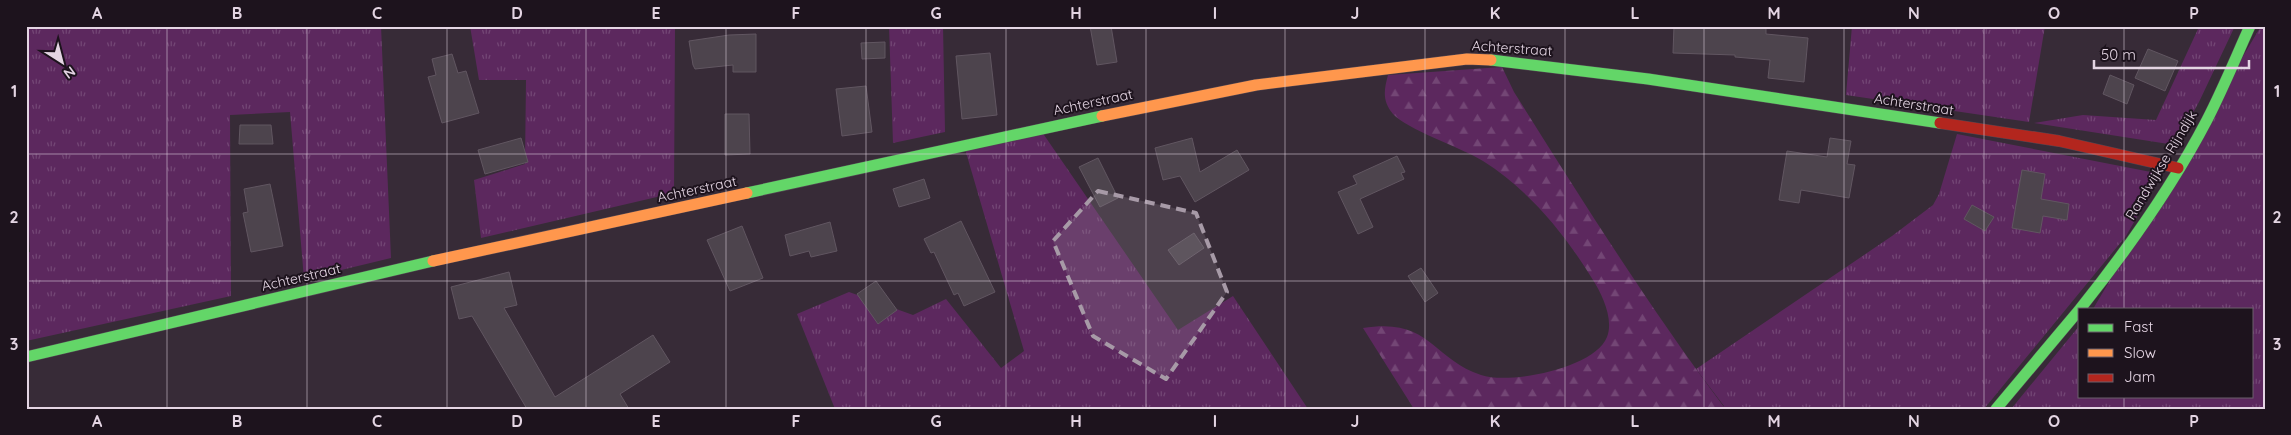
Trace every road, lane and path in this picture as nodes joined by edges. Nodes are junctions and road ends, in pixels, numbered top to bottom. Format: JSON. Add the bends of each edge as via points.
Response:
{"nodes":[{"id":1,"x":2250,"y":26,"type":"edge"},
{"id":2,"x":2178,"y":168,"type":"junction"},
{"id":3,"x":2081,"y":308,"type":"edge"},
{"id":4,"x":2078,"y":311,"type":"edge"},
{"id":5,"x":26,"y":357,"type":"edge"},
{"id":6,"x":1996,"y":409,"type":"edge"}],
"edges":[{"from":1,"to":2,"type":"street","name":"Randwijkse Rijndijk","via":[[2207,120]]},
{"from":2,"to":3,"type":"street","name":"Randwijkse Rijndijk","via":[[2152,213]]},
{"from":2,"to":5,"type":"street","name":"Achterstraat","via":[[2059,142],[1834,107],[1507,60],[1468,59],[1256,85],[1129,110],[394,270]]},
{"from":4,"to":6,"type":"street","name":"Randwijkse Rijndijk"}]}
